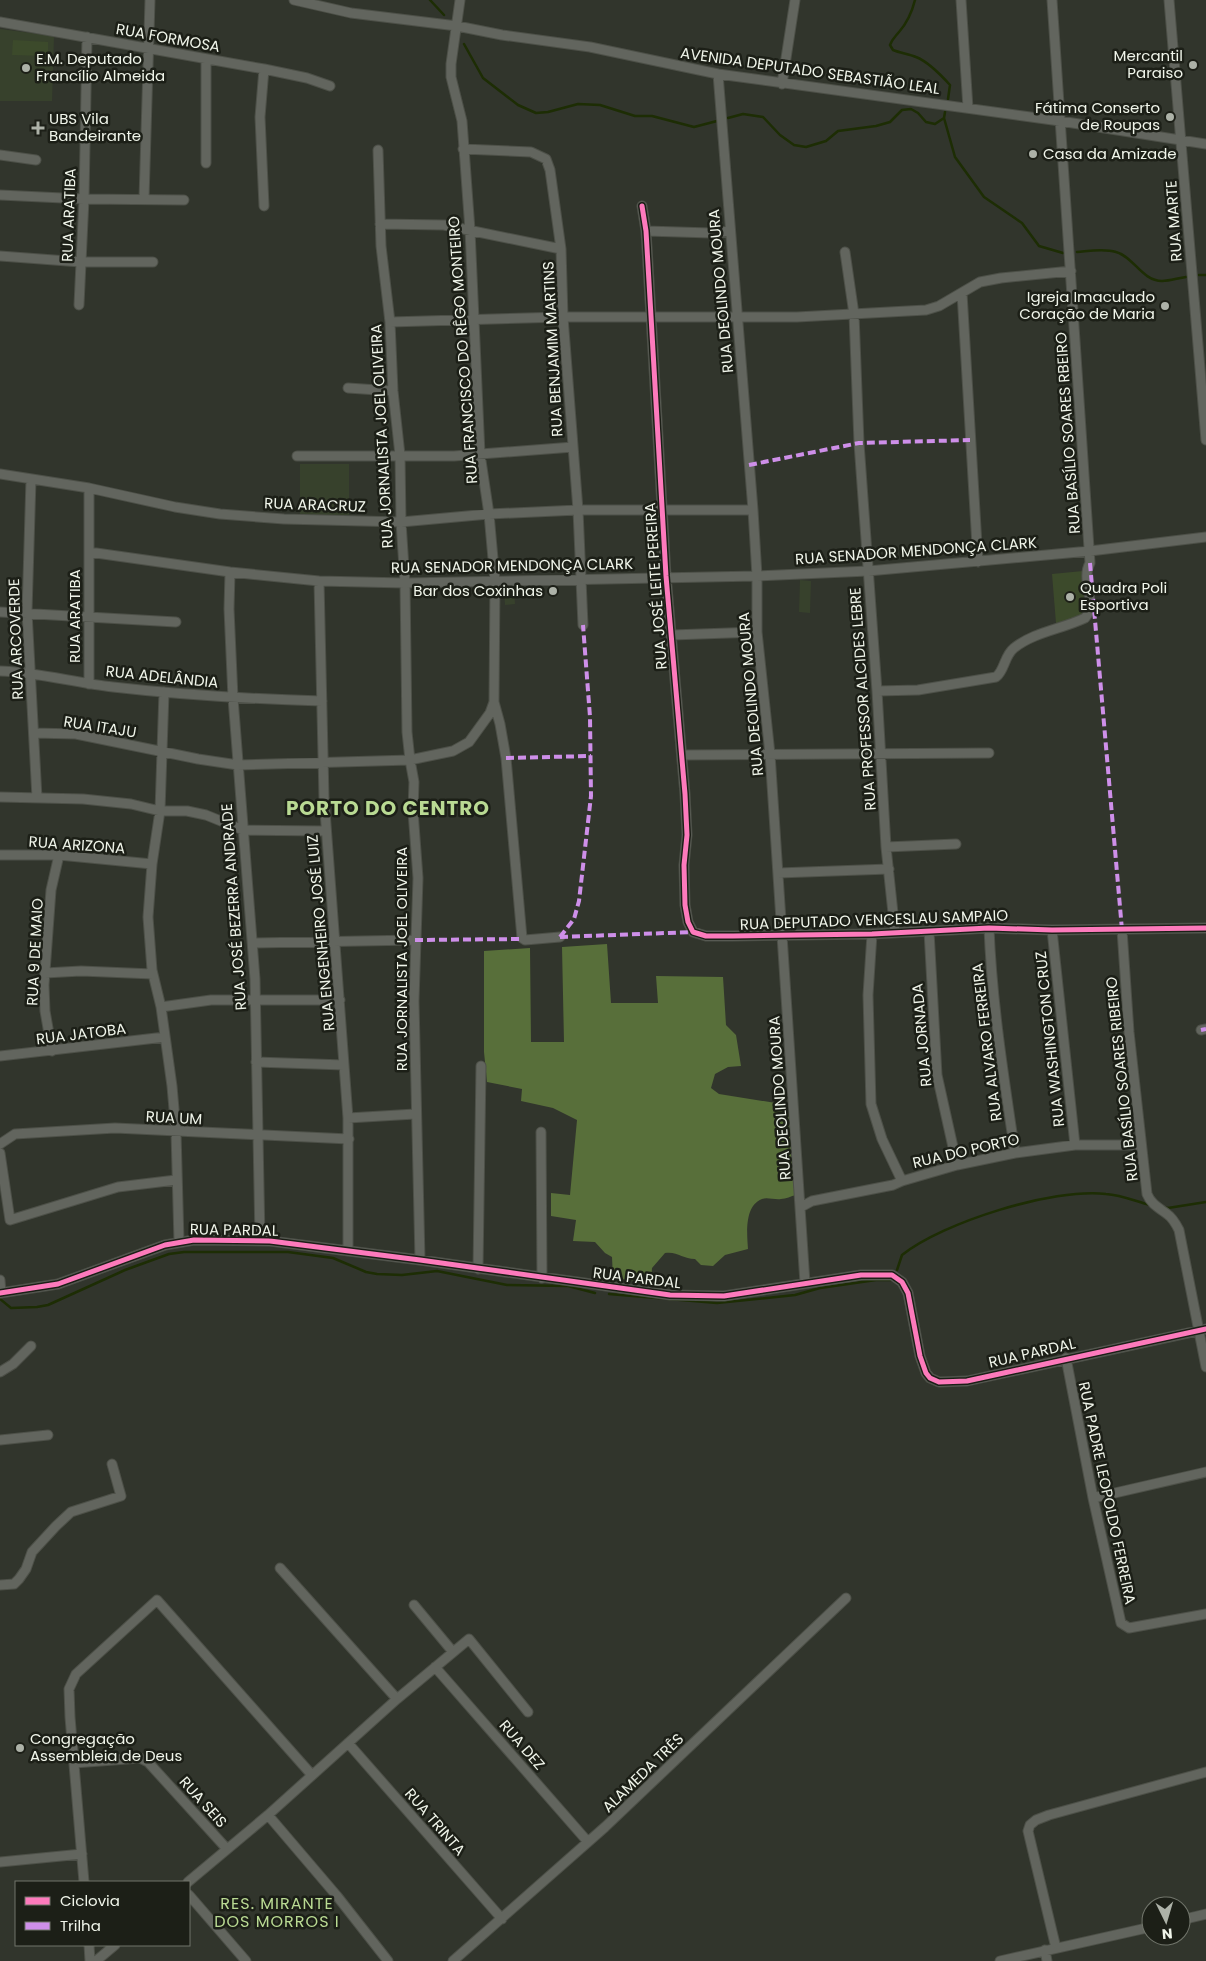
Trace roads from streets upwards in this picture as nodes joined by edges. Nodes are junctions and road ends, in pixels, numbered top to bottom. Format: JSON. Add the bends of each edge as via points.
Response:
{"nodes":[{"id":1,"x":150,"y":0,"type":"edge"},
{"id":2,"x":294,"y":0,"type":"edge"},
{"id":3,"x":460,"y":0,"type":"edge"},
{"id":4,"x":795,"y":0,"type":"edge"},
{"id":5,"x":961,"y":0,"type":"edge"},
{"id":6,"x":1052,"y":0,"type":"edge"},
{"id":7,"x":1170,"y":0,"type":"edge"},
{"id":8,"x":0,"y":22,"type":"edge"},
{"id":9,"x":457,"y":26,"type":"junction"},
{"id":10,"x":87,"y":37,"type":"junction"},
{"id":11,"x":148,"y":48,"type":"junction"},
{"id":12,"x":206,"y":59,"type":"junction"},
{"id":13,"x":264,"y":69,"type":"junction"},
{"id":14,"x":718,"y":74,"type":"junction"},
{"id":15,"x":782,"y":84,"type":"junction"},
{"id":16,"x":330,"y":86,"type":"dead end"},
{"id":17,"x":968,"y":108,"type":"junction"},
{"id":18,"x":1060,"y":121,"type":"junction"},
{"id":19,"x":1182,"y":140,"type":"junction"},
{"id":20,"x":1206,"y":144,"type":"edge"},
{"id":21,"x":463,"y":149,"type":"junction"},
{"id":22,"x":378,"y":150,"type":"dead end"},
{"id":23,"x":0,"y":155,"type":"edge"},
{"id":24,"x":36,"y":160,"type":"dead end"},
{"id":25,"x":206,"y":163,"type":"dead end"},
{"id":26,"x":0,"y":195,"type":"edge"},
{"id":27,"x":84,"y":199,"type":"junction"},
{"id":28,"x":144,"y":200,"type":"junction"},
{"id":29,"x":184,"y":200,"type":"dead end"},
{"id":30,"x":264,"y":206,"type":"dead end"},
{"id":31,"x":642,"y":206,"type":"dead end"},
{"id":32,"x":380,"y":224,"type":"junction"},
{"id":33,"x":470,"y":230,"type":"junction"},
{"id":34,"x":730,"y":231,"type":"junction"},
{"id":35,"x":646,"y":232,"type":"junction"},
{"id":36,"x":561,"y":248,"type":"junction"},
{"id":37,"x":845,"y":252,"type":"dead end"},
{"id":38,"x":0,"y":256,"type":"edge"},
{"id":39,"x":81,"y":262,"type":"junction"},
{"id":40,"x":153,"y":262,"type":"dead end"},
{"id":41,"x":1071,"y":271,"type":"junction"},
{"id":42,"x":962,"y":293,"type":"junction"},
{"id":43,"x":79,"y":305,"type":"dead end"},
{"id":44,"x":854,"y":314,"type":"junction"},
{"id":45,"x":651,"y":316,"type":"junction"},
{"id":46,"x":737,"y":316,"type":"junction"},
{"id":47,"x":563,"y":317,"type":"junction"},
{"id":48,"x":473,"y":320,"type":"junction"},
{"id":49,"x":390,"y":322,"type":"junction"},
{"id":50,"x":348,"y":388,"type":"dead end"},
{"id":51,"x":392,"y":391,"type":"junction"},
{"id":52,"x":1206,"y":440,"type":"edge"},
{"id":53,"x":573,"y":448,"type":"junction"},
{"id":54,"x":480,"y":454,"type":"junction"},
{"id":55,"x":297,"y":456,"type":"dead end"},
{"id":56,"x":400,"y":456,"type":"junction"},
{"id":57,"x":0,"y":474,"type":"edge"},
{"id":58,"x":31,"y":479,"type":"junction"},
{"id":59,"x":89,"y":488,"type":"junction"},
{"id":60,"x":578,"y":510,"type":"junction"},
{"id":61,"x":662,"y":510,"type":"junction"},
{"id":62,"x":753,"y":510,"type":"junction"},
{"id":63,"x":489,"y":514,"type":"junction"},
{"id":64,"x":401,"y":522,"type":"junction"},
{"id":65,"x":1206,"y":537,"type":"edge"},
{"id":66,"x":89,"y":552,"type":"junction"},
{"id":67,"x":1090,"y":552,"type":"junction"},
{"id":68,"x":978,"y":562,"type":"junction"},
{"id":69,"x":868,"y":571,"type":"junction"},
{"id":70,"x":230,"y":572,"type":"junction"},
{"id":71,"x":666,"y":576,"type":"junction"},
{"id":72,"x":757,"y":576,"type":"junction"},
{"id":73,"x":580,"y":579,"type":"junction"},
{"id":74,"x":319,"y":581,"type":"junction"},
{"id":75,"x":495,"y":581,"type":"junction"},
{"id":76,"x":405,"y":583,"type":"junction"},
{"id":77,"x":0,"y":612,"type":"edge"},
{"id":78,"x":26,"y":612,"type":"junction"},
{"id":79,"x":89,"y":617,"type":"junction"},
{"id":80,"x":176,"y":622,"type":"dead end"},
{"id":81,"x":583,"y":624,"type":"dead end"},
{"id":82,"x":757,"y":632,"type":"junction"},
{"id":83,"x":672,"y":635,"type":"junction"},
{"id":84,"x":0,"y":671,"type":"edge"},
{"id":85,"x":30,"y":674,"type":"junction"},
{"id":86,"x":89,"y":684,"type":"junction"},
{"id":87,"x":877,"y":691,"type":"junction"},
{"id":88,"x":164,"y":692,"type":"junction"},
{"id":89,"x":233,"y":698,"type":"junction"},
{"id":90,"x":322,"y":701,"type":"junction"},
{"id":91,"x":494,"y":702,"type":"junction"},
{"id":92,"x":34,"y":732,"type":"junction"},
{"id":93,"x":162,"y":751,"type":"junction"},
{"id":94,"x":880,"y":753,"type":"junction"},
{"id":95,"x":988,"y":753,"type":"dead end"},
{"id":96,"x":770,"y":754,"type":"junction"},
{"id":97,"x":682,"y":755,"type":"junction"},
{"id":98,"x":410,"y":760,"type":"junction"},
{"id":99,"x":324,"y":764,"type":"junction"},
{"id":100,"x":238,"y":765,"type":"junction"},
{"id":101,"x":0,"y":797,"type":"edge"},
{"id":102,"x":37,"y":798,"type":"junction"},
{"id":103,"x":160,"y":811,"type":"junction"},
{"id":104,"x":243,"y":830,"type":"junction"},
{"id":105,"x":326,"y":831,"type":"junction"},
{"id":106,"x":956,"y":844,"type":"dead end"},
{"id":107,"x":886,"y":847,"type":"junction"},
{"id":108,"x":59,"y":855,"type":"junction"},
{"id":109,"x":0,"y":856,"type":"edge"},
{"id":110,"x":152,"y":864,"type":"junction"},
{"id":111,"x":889,"y":868,"type":"junction"},
{"id":112,"x":778,"y":873,"type":"junction"},
{"id":113,"x":989,"y":928,"type":"junction"},
{"id":114,"x":1206,"y":928,"type":"edge"},
{"id":115,"x":1052,"y":930,"type":"junction"},
{"id":116,"x":1122,"y":930,"type":"junction"},
{"id":117,"x":929,"y":931,"type":"junction"},
{"id":118,"x":694,"y":932,"type":"joint"},
{"id":119,"x":896,"y":932,"type":"junction"},
{"id":120,"x":782,"y":934,"type":"junction"},
{"id":121,"x":872,"y":934,"type":"junction"},
{"id":122,"x":560,"y":937,"type":"dead end"},
{"id":123,"x":415,"y":940,"type":"junction"},
{"id":124,"x":334,"y":941,"type":"junction"},
{"id":125,"x":253,"y":943,"type":"junction"},
{"id":126,"x":45,"y":973,"type":"junction"},
{"id":127,"x":153,"y":974,"type":"junction"},
{"id":128,"x":340,"y":1000,"type":"junction"},
{"id":129,"x":254,"y":1001,"type":"junction"},
{"id":130,"x":161,"y":1006,"type":"junction"},
{"id":131,"x":165,"y":1037,"type":"junction"},
{"id":132,"x":52,"y":1051,"type":"junction"},
{"id":133,"x":0,"y":1056,"type":"edge"},
{"id":134,"x":256,"y":1062,"type":"junction"},
{"id":135,"x":344,"y":1065,"type":"junction"},
{"id":136,"x":481,"y":1066,"type":"dead end"},
{"id":137,"x":415,"y":1114,"type":"junction"},
{"id":138,"x":348,"y":1118,"type":"junction"},
{"id":139,"x":176,"y":1132,"type":"junction"},
{"id":140,"x":541,"y":1132,"type":"dead end"},
{"id":141,"x":256,"y":1136,"type":"junction"},
{"id":142,"x":349,"y":1139,"type":"junction"},
{"id":143,"x":0,"y":1144,"type":"edge"},
{"id":144,"x":1075,"y":1145,"type":"junction"},
{"id":145,"x":1140,"y":1145,"type":"junction"},
{"id":146,"x":0,"y":1153,"type":"edge"},
{"id":147,"x":1015,"y":1153,"type":"junction"},
{"id":148,"x":957,"y":1165,"type":"junction"},
{"id":149,"x":176,"y":1180,"type":"junction"},
{"id":150,"x":902,"y":1181,"type":"junction"},
{"id":151,"x":801,"y":1207,"type":"junction"},
{"id":152,"x":260,"y":1240,"type":"junction"},
{"id":153,"x":179,"y":1242,"type":"junction"},
{"id":154,"x":348,"y":1251,"type":"junction"},
{"id":155,"x":420,"y":1260,"type":"junction"},
{"id":156,"x":478,"y":1269,"type":"junction"},
{"id":157,"x":542,"y":1278,"type":"junction"},
{"id":158,"x":0,"y":1280,"type":"edge"},
{"id":159,"x":805,"y":1283,"type":"junction"},
{"id":160,"x":1,"y":1293,"type":"edge"},
{"id":161,"x":1202,"y":1330,"type":"edge"},
{"id":162,"x":30,"y":1346,"type":"dead end"},
{"id":163,"x":1066,"y":1358,"type":"junction"},
{"id":164,"x":1206,"y":1367,"type":"edge"},
{"id":165,"x":0,"y":1372,"type":"edge"},
{"id":166,"x":48,"y":1435,"type":"dead end"},
{"id":167,"x":0,"y":1440,"type":"edge"},
{"id":168,"x":112,"y":1464,"type":"dead end"},
{"id":169,"x":1206,"y":1472,"type":"edge"},
{"id":170,"x":1093,"y":1498,"type":"junction"},
{"id":171,"x":280,"y":1568,"type":"dead end"},
{"id":172,"x":0,"y":1585,"type":"edge"},
{"id":173,"x":846,"y":1598,"type":"dead end"},
{"id":174,"x":414,"y":1605,"type":"dead end"},
{"id":175,"x":1206,"y":1614,"type":"edge"},
{"id":176,"x":453,"y":1652,"type":"junction"},
{"id":177,"x":435,"y":1666,"type":"junction"},
{"id":178,"x":397,"y":1699,"type":"junction"},
{"id":179,"x":528,"y":1712,"type":"dead end"},
{"id":180,"x":348,"y":1743,"type":"junction"},
{"id":181,"x":74,"y":1763,"type":"junction"},
{"id":182,"x":1206,"y":1772,"type":"edge"},
{"id":183,"x":311,"y":1774,"type":"junction"},
{"id":184,"x":268,"y":1815,"type":"junction"},
{"id":185,"x":588,"y":1842,"type":"junction"},
{"id":186,"x":227,"y":1849,"type":"junction"},
{"id":187,"x":82,"y":1854,"type":"junction"},
{"id":188,"x":0,"y":1862,"type":"edge"},
{"id":189,"x":84,"y":1881,"type":"edge"},
{"id":190,"x":189,"y":1881,"type":"edge"},
{"id":191,"x":190,"y":1896,"type":"edge"},
{"id":192,"x":1206,"y":1914,"type":"edge"},
{"id":193,"x":1191,"y":1918,"type":"edge"},
{"id":194,"x":502,"y":1919,"type":"junction"},
{"id":195,"x":1141,"y":1929,"type":"edge"},
{"id":196,"x":89,"y":1946,"type":"edge"},
{"id":197,"x":114,"y":1946,"type":"edge"},
{"id":198,"x":1056,"y":1948,"type":"junction"},
{"id":199,"x":1045,"y":1950,"type":"junction"},
{"id":200,"x":90,"y":1961,"type":"edge"},
{"id":201,"x":96,"y":1961,"type":"edge"},
{"id":202,"x":246,"y":1961,"type":"edge"},
{"id":203,"x":388,"y":1961,"type":"edge"},
{"id":204,"x":453,"y":1961,"type":"edge"},
{"id":205,"x":1000,"y":1961,"type":"edge"},
{"id":206,"x":1047,"y":1961,"type":"edge"}],
"edges":[{"from":1,"to":11,"type":"street"},
{"from":2,"to":9,"type":"street","name":"AVENIDA DEPUTADO SEBASTIÃO LEAL","via":[[351,13]]},
{"from":3,"to":9,"type":"street","name":"RUA FRANCISCO DO RÊGO MONTEIRO"},
{"from":4,"to":15,"type":"street"},
{"from":5,"to":17,"type":"street"},
{"from":6,"to":18,"type":"street","name":"RUA BASÍLIO SOARES RBEIRO"},
{"from":7,"to":19,"type":"street","name":"RUA MARTE"},
{"from":8,"to":10,"type":"street","name":"RUA FORMOSA"},
{"from":9,"to":14,"type":"street","name":"AVENIDA DEPUTADO SEBASTIÃO LEAL","via":[[590,47]]},
{"from":9,"to":21,"type":"street","name":"RUA FRANCISCO DO RÊGO MONTEIRO","via":[[451,78],[462,121]]},
{"from":10,"to":11,"type":"street","name":"RUA FORMOSA"},
{"from":10,"to":27,"type":"street","name":"RUA ARATIBA"},
{"from":11,"to":12,"type":"street","name":"RUA FORMOSA"},
{"from":11,"to":28,"type":"street"},
{"from":12,"to":13,"type":"street","name":"RUA FORMOSA"},
{"from":12,"to":25,"type":"street"},
{"from":13,"to":16,"type":"street","name":"RUA FORMOSA"},
{"from":13,"to":30,"type":"street","via":[[260,117]]},
{"from":14,"to":15,"type":"street","name":"AVENIDA DEPUTADO SEBASTIÃO LEAL"},
{"from":14,"to":34,"type":"street","name":"RUA DEOLINDO MOURA"},
{"from":15,"to":17,"type":"street","name":"AVENIDA DEPUTADO SEBASTIÃO LEAL"},
{"from":17,"to":18,"type":"street","name":"AVENIDA DEPUTADO SEBASTIÃO LEAL"},
{"from":18,"to":19,"type":"street","name":"AVENIDA DEPUTADO SEBASTIÃO LEAL"},
{"from":18,"to":41,"type":"street","name":"RUA BASÍLIO SOARES RBEIRO"},
{"from":19,"to":20,"type":"street","name":"AVENIDA DEPUTADO SEBASTIÃO LEAL"},
{"from":19,"to":52,"type":"street","name":"RUA MARTE"},
{"from":21,"to":33,"type":"street","name":"RUA FRANCISCO DO RÊGO MONTEIRO"},
{"from":21,"to":36,"type":"street","name":"RUA BENJAMIM MARTINS","via":[[531,152],[546,159],[555,192]]},
{"from":22,"to":32,"type":"street","name":"RUA JORNALISTA JOEL OLIVEIRA"},
{"from":23,"to":24,"type":"street"},
{"from":26,"to":27,"type":"street"},
{"from":27,"to":28,"type":"street"},
{"from":27,"to":39,"type":"street","name":"RUA ARATIBA"},
{"from":28,"to":29,"type":"street"},
{"from":31,"to":35,"type":"street","name":"RUA JOSÉ LEITE PEREIRA"},
{"from":32,"to":33,"type":"street","via":[[444,225]]},
{"from":32,"to":49,"type":"street","name":"RUA JORNALISTA JOEL OLIVEIRA"},
{"from":33,"to":36,"type":"street"},
{"from":33,"to":48,"type":"street","name":"RUA FRANCISCO DO RÊGO MONTEIRO"},
{"from":34,"to":35,"type":"street"},
{"from":34,"to":46,"type":"street","name":"RUA DEOLINDO MOURA"},
{"from":35,"to":45,"type":"street","name":"RUA JOSÉ LEITE PEREIRA"},
{"from":36,"to":47,"type":"street","name":"RUA BENJAMIM MARTINS"},
{"from":37,"to":44,"type":"street","name":"RUA PROFESSOR ALCIDES LEBRE"},
{"from":38,"to":39,"type":"street"},
{"from":39,"to":40,"type":"street"},
{"from":39,"to":43,"type":"street","name":"RUA ARATIBA"},
{"from":41,"to":42,"type":"street","via":[[980,282]]},
{"from":41,"to":67,"type":"street","name":"RUA BASÍLIO SOARES RBEIRO"},
{"from":42,"to":44,"type":"street","via":[[926,310]]},
{"from":42,"to":68,"type":"street"},
{"from":44,"to":46,"type":"street"},
{"from":44,"to":69,"type":"street","name":"RUA PROFESSOR ALCIDES LEBRE"},
{"from":45,"to":46,"type":"street"},
{"from":45,"to":47,"type":"street"},
{"from":45,"to":61,"type":"street","name":"RUA JOSÉ LEITE PEREIRA"},
{"from":46,"to":62,"type":"street","name":"RUA DEOLINDO MOURA"},
{"from":47,"to":48,"type":"street"},
{"from":47,"to":53,"type":"street","name":"RUA BENJAMIM MARTINS"},
{"from":48,"to":49,"type":"street"},
{"from":48,"to":54,"type":"street","name":"RUA FRANCISCO DO RÊGO MONTEIRO"},
{"from":49,"to":51,"type":"street","name":"RUA JORNALISTA JOEL OLIVEIRA"},
{"from":50,"to":51,"type":"street"},
{"from":51,"to":56,"type":"street","name":"RUA JORNALISTA JOEL OLIVEIRA"},
{"from":53,"to":54,"type":"street"},
{"from":53,"to":60,"type":"street","name":"RUA BENJAMIM MARTINS"},
{"from":54,"to":56,"type":"street"},
{"from":54,"to":63,"type":"street","name":"RUA FRANCISCO DO RÊGO MONTEIRO"},
{"from":55,"to":56,"type":"street"},
{"from":56,"to":64,"type":"street","name":"RUA JORNALISTA JOEL OLIVEIRA"},
{"from":57,"to":58,"type":"street","name":"RUA ARACRUZ"},
{"from":58,"to":59,"type":"street","name":"RUA ARACRUZ"},
{"from":58,"to":78,"type":"street","name":"RUA ARCOVERDE"},
{"from":59,"to":64,"type":"street","name":"RUA ARACRUZ","via":[[220,514],[284,520]]},
{"from":59,"to":66,"type":"street","name":"RUA ARATIBA"},
{"from":60,"to":61,"type":"street","name":"RUA ARACRUZ"},
{"from":60,"to":63,"type":"street","name":"RUA ARACRUZ"},
{"from":60,"to":73,"type":"street","name":"RUA BENJAMIM MARTINS"},
{"from":61,"to":62,"type":"street","name":"RUA ARACRUZ"},
{"from":61,"to":71,"type":"street","name":"RUA JOSÉ LEITE PEREIRA"},
{"from":62,"to":72,"type":"street","name":"RUA DEOLINDO MOURA"},
{"from":63,"to":64,"type":"street","name":"RUA ARACRUZ"},
{"from":63,"to":75,"type":"street","name":"RUA FRANCISCO DO RÊGO MONTEIRO"},
{"from":64,"to":76,"type":"street","name":"RUA JORNALISTA JOEL OLIVEIRA"},
{"from":65,"to":67,"type":"street","name":"RUA SENADOR MENDONÇA CLARK"},
{"from":66,"to":70,"type":"street","name":"RUA SENADOR MENDONÇA CLARK"},
{"from":66,"to":79,"type":"street","name":"RUA ARATIBA"},
{"from":67,"to":68,"type":"street","name":"RUA SENADOR MENDONÇA CLARK"},
{"from":67,"to":87,"type":"street","name":"RUA BASÍLIO SOARES RBEIRO","via":[[1086,573],[1088,615],[1012,649],[996,677],[942,687]]},
{"from":68,"to":69,"type":"street","name":"RUA SENADOR MENDONÇA CLARK"},
{"from":69,"to":72,"type":"street","name":"RUA SENADOR MENDONÇA CLARK"},
{"from":69,"to":87,"type":"street","name":"RUA PROFESSOR ALCIDES LEBRE"},
{"from":70,"to":74,"type":"street","name":"RUA SENADOR MENDONÇA CLARK"},
{"from":70,"to":89,"type":"street","name":"RUA JOSÉ BEZERRA ANDRADE","via":[[228,610]]},
{"from":71,"to":72,"type":"street","name":"RUA SENADOR MENDONÇA CLARK"},
{"from":71,"to":73,"type":"street","name":"RUA SENADOR MENDONÇA CLARK"},
{"from":71,"to":83,"type":"street","name":"RUA JOSÉ LEITE PEREIRA"},
{"from":72,"to":82,"type":"street","name":"RUA DEOLINDO MOURA"},
{"from":73,"to":75,"type":"street","name":"RUA SENADOR MENDONÇA CLARK"},
{"from":73,"to":81,"type":"street","name":"RUA BENJAMIM MARTINS"},
{"from":74,"to":76,"type":"street","name":"RUA SENADOR MENDONÇA CLARK"},
{"from":74,"to":90,"type":"street","name":"RUA ENGENHEIRO JOSÉ LUIZ"},
{"from":75,"to":76,"type":"street","name":"RUA SENADOR MENDONÇA CLARK"},
{"from":75,"to":91,"type":"street","name":"RUA FRANCISCO DO RÊGO MONTEIRO"},
{"from":76,"to":98,"type":"street","name":"RUA JORNALISTA JOEL OLIVEIRA"},
{"from":77,"to":78,"type":"street"},
{"from":78,"to":79,"type":"street"},
{"from":78,"to":85,"type":"street","name":"RUA ARCOVERDE"},
{"from":79,"to":80,"type":"street"},
{"from":79,"to":86,"type":"street","name":"RUA ARATIBA"},
{"from":82,"to":83,"type":"street"},
{"from":82,"to":96,"type":"street","name":"RUA DEOLINDO MOURA"},
{"from":83,"to":97,"type":"street","name":"RUA JOSÉ LEITE PEREIRA"},
{"from":84,"to":85,"type":"street","name":"RUA ADELÂNDIA"},
{"from":85,"to":86,"type":"street","name":"RUA ADELÂNDIA"},
{"from":85,"to":92,"type":"street","name":"RUA ARCOVERDE"},
{"from":86,"to":88,"type":"street","name":"RUA ADELÂNDIA"},
{"from":87,"to":94,"type":"street","name":"RUA PROFESSOR ALCIDES LEBRE"},
{"from":88,"to":89,"type":"street","name":"RUA ADELÂNDIA"},
{"from":88,"to":93,"type":"street"},
{"from":89,"to":90,"type":"street","name":"RUA ADELÂNDIA"},
{"from":89,"to":100,"type":"street","name":"RUA JOSÉ BEZERRA ANDRADE"},
{"from":90,"to":99,"type":"street","name":"RUA ENGENHEIRO JOSÉ LUIZ"},
{"from":91,"to":98,"type":"street","name":"RUA ITAJU","via":[[470,742],[453,751]]},
{"from":91,"to":122,"type":"street","name":"RUA FRANCISCO DO RÊGO MONTEIRO","via":[[506,758],[522,939]]},
{"from":92,"to":93,"type":"street","name":"RUA ITAJU","via":[[76,734]]},
{"from":92,"to":102,"type":"street","name":"RUA ARCOVERDE"},
{"from":93,"to":100,"type":"street","name":"RUA ITAJU"},
{"from":93,"to":103,"type":"street"},
{"from":94,"to":95,"type":"street"},
{"from":94,"to":96,"type":"street"},
{"from":94,"to":107,"type":"street","name":"RUA PROFESSOR ALCIDES LEBRE"},
{"from":96,"to":97,"type":"street"},
{"from":96,"to":112,"type":"street","name":"RUA DEOLINDO MOURA"},
{"from":97,"to":118,"type":"street","name":"RUA JOSÉ LEITE PEREIRA","via":[[687,835],[685,905],[688,922]]},
{"from":98,"to":99,"type":"street","name":"RUA ITAJU"},
{"from":98,"to":123,"type":"street","name":"RUA JORNALISTA JOEL OLIVEIRA","via":[[414,782],[418,878]]},
{"from":99,"to":100,"type":"street","name":"RUA ITAJU"},
{"from":99,"to":105,"type":"street","name":"RUA ENGENHEIRO JOSÉ LUIZ"},
{"from":100,"to":104,"type":"street","name":"RUA JOSÉ BEZERRA ANDRADE"},
{"from":101,"to":102,"type":"street"},
{"from":102,"to":103,"type":"street","via":[[131,804]]},
{"from":103,"to":104,"type":"street","via":[[206,815]]},
{"from":103,"to":110,"type":"street"},
{"from":104,"to":105,"type":"street"},
{"from":104,"to":125,"type":"street","name":"RUA JOSÉ BEZERRA ANDRADE"},
{"from":105,"to":124,"type":"street","name":"RUA ENGENHEIRO JOSÉ LUIZ"},
{"from":106,"to":107,"type":"street"},
{"from":107,"to":111,"type":"street","name":"RUA PROFESSOR ALCIDES LEBRE"},
{"from":108,"to":109,"type":"street","name":"RUA ARIZONA"},
{"from":108,"to":110,"type":"street","name":"RUA ARIZONA"},
{"from":108,"to":126,"type":"street","name":"RUA 9 DE MAIO","via":[[51,890]]},
{"from":110,"to":127,"type":"street","via":[[148,917]]},
{"from":111,"to":112,"type":"street"},
{"from":111,"to":119,"type":"street","name":"RUA PROFESSOR ALCIDES LEBRE"},
{"from":112,"to":120,"type":"street","name":"RUA DEOLINDO MOURA"},
{"from":113,"to":115,"type":"street","name":"RUA DEPUTADO VENCESLAU SAMPAIO"},
{"from":113,"to":117,"type":"street","name":"RUA DEPUTADO VENCESLAU SAMPAIO"},
{"from":113,"to":147,"type":"street","name":"RUA ALVARO FERREIRA","via":[[997,1034]]},
{"from":114,"to":116,"type":"street","name":"RUA DEPUTADO VENCESLAU SAMPAIO"},
{"from":115,"to":116,"type":"street","name":"RUA DEPUTADO VENCESLAU SAMPAIO"},
{"from":115,"to":144,"type":"street","name":"RUA WASHINGTON CRUZ"},
{"from":116,"to":145,"type":"street","name":"RUA BASÍLIO SOARES RIBEIRO"},
{"from":117,"to":119,"type":"street","name":"RUA DEPUTADO VENCESLAU SAMPAIO"},
{"from":117,"to":148,"type":"street","name":"RUA JORNADA","via":[[937,1076]]},
{"from":118,"to":120,"type":"street","name":"RUA DEPUTADO VENCESLAU SAMPAIO","via":[[714,936]]},
{"from":119,"to":121,"type":"street","name":"RUA DEPUTADO VENCESLAU SAMPAIO"},
{"from":120,"to":121,"type":"street","name":"RUA DEPUTADO VENCESLAU SAMPAIO"},
{"from":120,"to":151,"type":"street","name":"RUA DEOLINDO MOURA"},
{"from":121,"to":150,"type":"street","via":[[868,995],[871,1104],[882,1139]]},
{"from":123,"to":124,"type":"street"},
{"from":123,"to":137,"type":"street","name":"RUA JORNALISTA JOEL OLIVEIRA"},
{"from":124,"to":125,"type":"street"},
{"from":124,"to":128,"type":"street","name":"RUA ENGENHEIRO JOSÉ LUIZ"},
{"from":125,"to":129,"type":"street","name":"RUA JOSÉ BEZERRA ANDRADE"},
{"from":126,"to":127,"type":"street"},
{"from":126,"to":132,"type":"street","name":"RUA 9 DE MAIO","via":[[45,1011]]},
{"from":127,"to":130,"type":"street"},
{"from":128,"to":129,"type":"street"},
{"from":128,"to":135,"type":"street","name":"RUA ENGENHEIRO JOSÉ LUIZ"},
{"from":129,"to":130,"type":"street","via":[[211,1000]]},
{"from":129,"to":134,"type":"street","name":"RUA JOSÉ BEZERRA ANDRADE"},
{"from":130,"to":131,"type":"street"},
{"from":131,"to":132,"type":"street","name":"RUA JATOBA"},
{"from":131,"to":139,"type":"street"},
{"from":132,"to":133,"type":"street","name":"RUA JATOBA"},
{"from":134,"to":135,"type":"street"},
{"from":134,"to":141,"type":"street","name":"RUA JOSÉ BEZERRA ANDRADE"},
{"from":135,"to":138,"type":"street","name":"RUA ENGENHEIRO JOSÉ LUIZ"},
{"from":136,"to":156,"type":"street"},
{"from":137,"to":138,"type":"street"},
{"from":137,"to":155,"type":"street","name":"RUA JORNALISTA JOEL OLIVEIRA"},
{"from":138,"to":142,"type":"street","name":"RUA ENGENHEIRO JOSÉ LUIZ"},
{"from":139,"to":141,"type":"street","name":"RUA UM"},
{"from":139,"to":143,"type":"street","name":"RUA UM","via":[[86,1129],[16,1134]]},
{"from":139,"to":149,"type":"street"},
{"from":140,"to":157,"type":"street"},
{"from":141,"to":142,"type":"street","name":"RUA UM"},
{"from":141,"to":152,"type":"street","name":"RUA JOSÉ BEZERRA ANDRADE"},
{"from":142,"to":154,"type":"street","name":"RUA ENGENHEIRO JOSÉ LUIZ"},
{"from":144,"to":145,"type":"street","name":"RUA DO PORTO"},
{"from":144,"to":147,"type":"street","name":"RUA DO PORTO"},
{"from":145,"to":161,"type":"street","name":"RUA BASÍLIO SOARES RIBEIRO","via":[[1149,1200],[1168,1214],[1179,1230]]},
{"from":146,"to":149,"type":"street","via":[[10,1220],[118,1187]]},
{"from":147,"to":148,"type":"street","name":"RUA DO PORTO"},
{"from":148,"to":150,"type":"street","name":"RUA DO PORTO"},
{"from":149,"to":153,"type":"street"},
{"from":150,"to":151,"type":"street","name":"RUA DO PORTO","via":[[812,1201]]},
{"from":151,"to":159,"type":"street","name":"RUA DEOLINDO MOURA"},
{"from":152,"to":153,"type":"street","name":"RUA PARDAL"},
{"from":152,"to":154,"type":"street","name":"RUA PARDAL"},
{"from":153,"to":160,"type":"street","name":"RUA PARDAL","via":[[58,1284]]},
{"from":154,"to":155,"type":"street","name":"RUA PARDAL"},
{"from":155,"to":156,"type":"street","name":"RUA PARDAL"},
{"from":156,"to":157,"type":"street","name":"RUA PARDAL"},
{"from":157,"to":159,"type":"street","name":"RUA PARDAL","via":[[700,1296],[724,1296]]},
{"from":158,"to":160,"type":"street"},
{"from":159,"to":163,"type":"street","name":"RUA PARDAL","via":[[879,1274],[892,1275],[902,1282],[908,1293],[926,1373],[939,1382],[967,1381]]},
{"from":161,"to":163,"type":"street","name":"RUA PARDAL"},
{"from":161,"to":164,"type":"street"},
{"from":162,"to":165,"type":"street"},
{"from":163,"to":170,"type":"street","name":"RUA PADRE LEOPOLDO FERREIRA"},
{"from":166,"to":167,"type":"street"},
{"from":168,"to":172,"type":"street","via":[[121,1496],[71,1512],[32,1552],[26,1569],[14,1584]]},
{"from":169,"to":170,"type":"street"},
{"from":170,"to":175,"type":"street","name":"RUA PADRE LEOPOLDO FERREIRA","via":[[1121,1623],[1129,1628]]},
{"from":171,"to":178,"type":"street"},
{"from":173,"to":185,"type":"street","name":"ALAMEDA TRÊS"},
{"from":174,"to":176,"type":"street"},
{"from":176,"to":177,"type":"street"},
{"from":176,"to":179,"type":"street","via":[[469,1639]]},
{"from":177,"to":178,"type":"street"},
{"from":177,"to":185,"type":"street","name":"RUA DEZ"},
{"from":178,"to":180,"type":"street"},
{"from":180,"to":183,"type":"street"},
{"from":180,"to":194,"type":"street","name":"RUA TRINTA"},
{"from":181,"to":183,"type":"street","via":[[69,1689],[76,1674],[157,1600]]},
{"from":181,"to":186,"type":"street","name":"RUA SEIS","via":[[140,1758],[148,1762]]},
{"from":181,"to":187,"type":"street"},
{"from":182,"to":198,"type":"street","via":[[1032,1822],[1028,1831]]},
{"from":183,"to":184,"type":"street"},
{"from":184,"to":186,"type":"street"},
{"from":184,"to":203,"type":"street"},
{"from":185,"to":194,"type":"street","name":"ALAMEDA TRÊS"},
{"from":186,"to":190,"type":"street"},
{"from":187,"to":188,"type":"street"},
{"from":187,"to":189,"type":"street"},
{"from":191,"to":202,"type":"street"},
{"from":192,"to":193,"type":"street"},
{"from":194,"to":204,"type":"street","name":"ALAMEDA TRÊS"},
{"from":195,"to":198,"type":"street"},
{"from":196,"to":200,"type":"street"},
{"from":197,"to":201,"type":"street"},
{"from":198,"to":199,"type":"street"},
{"from":199,"to":205,"type":"street"},
{"from":199,"to":206,"type":"street"}]}
